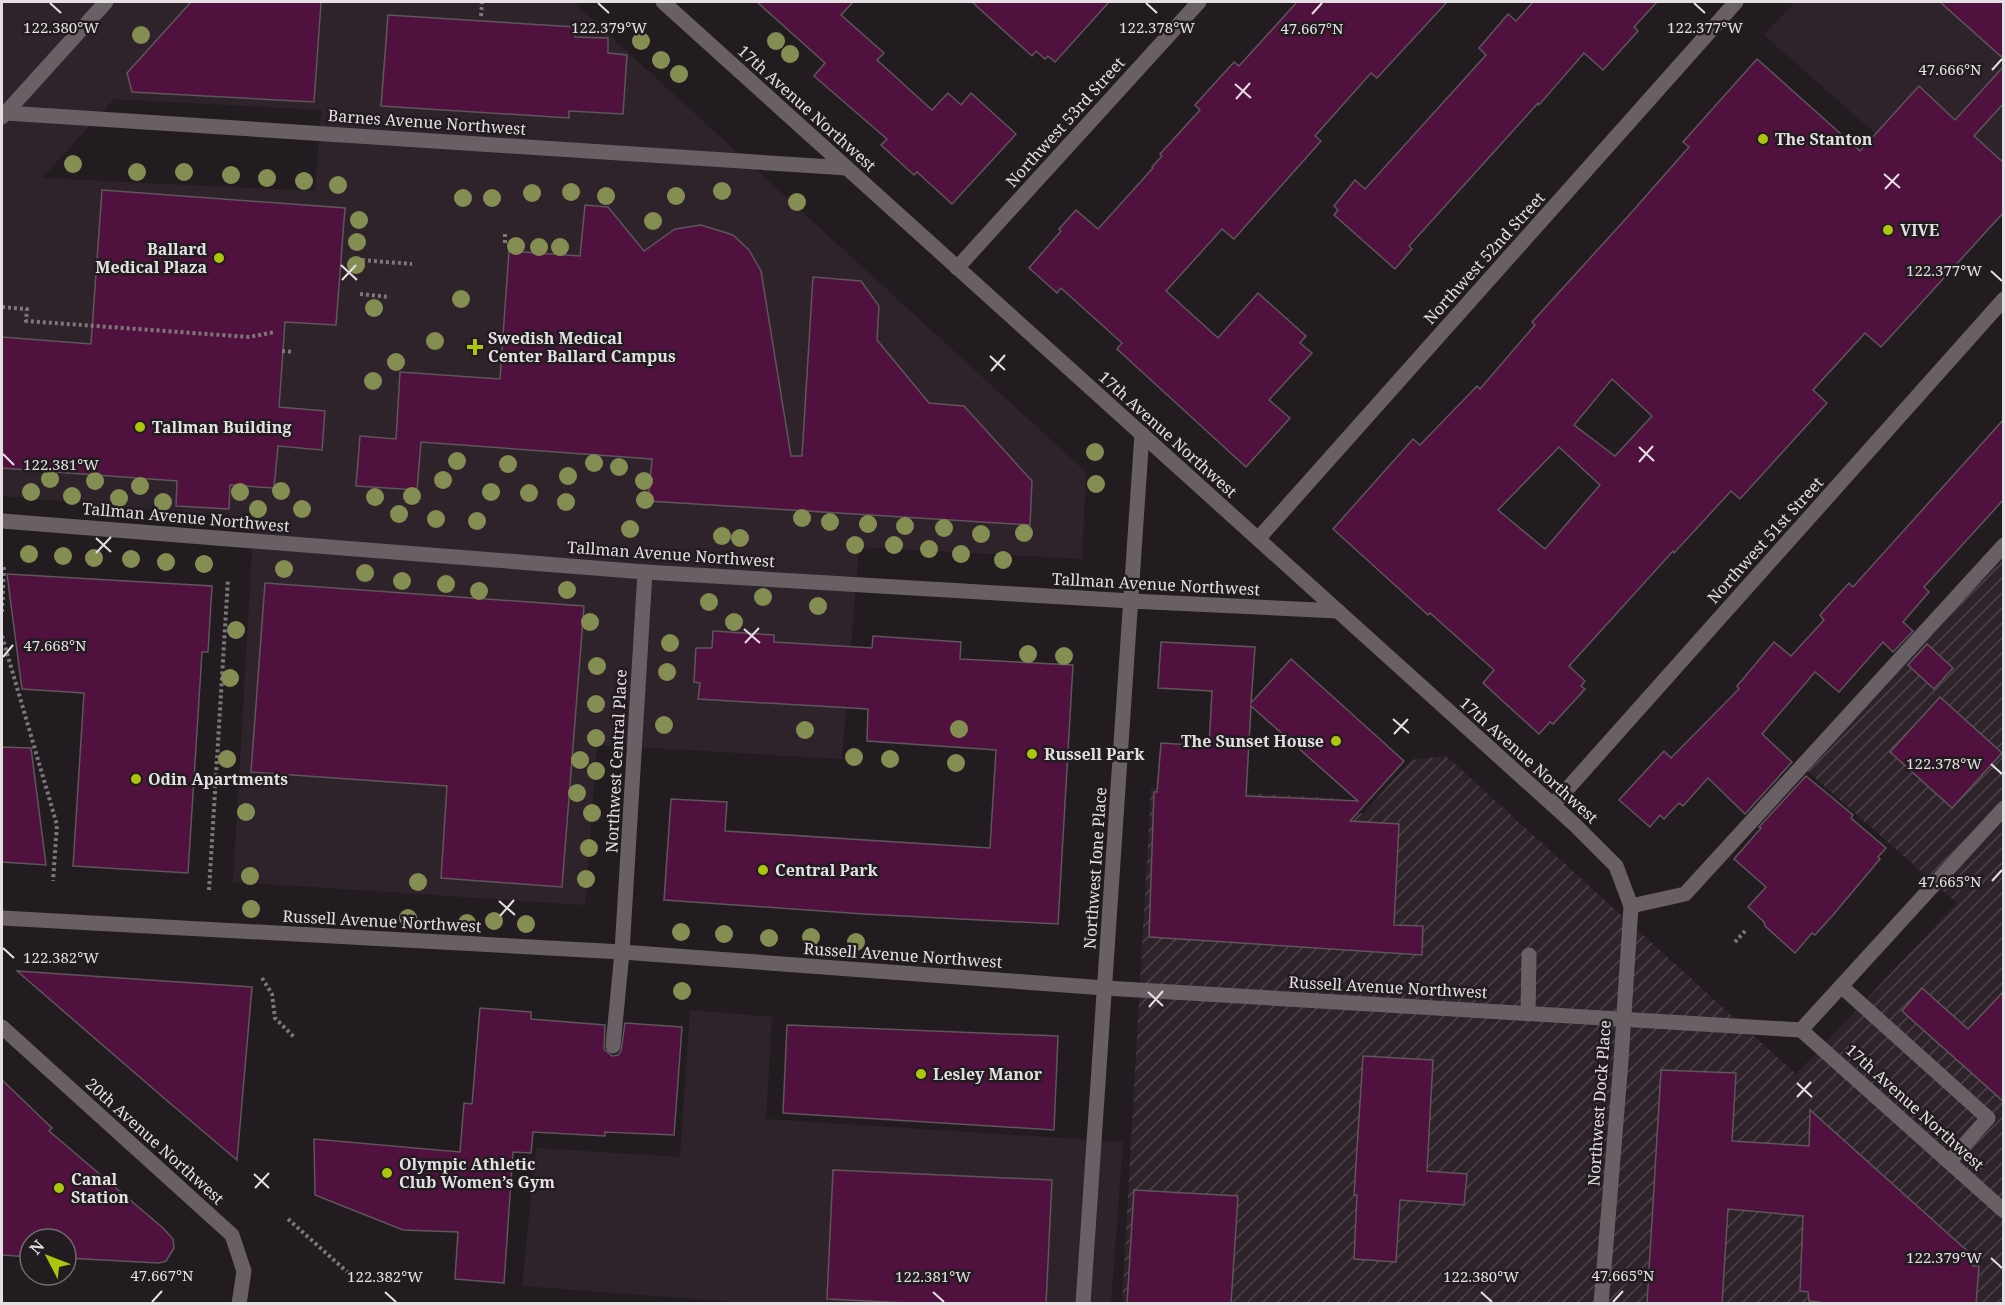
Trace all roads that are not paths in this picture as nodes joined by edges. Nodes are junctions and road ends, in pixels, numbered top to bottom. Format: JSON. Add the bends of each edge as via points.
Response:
{"nodes":[{"id":1,"x":106,"y":2,"type":"edge"},
{"id":2,"x":1199,"y":2,"type":"edge"},
{"id":3,"x":1737,"y":2,"type":"edge"},
{"id":4,"x":667,"y":3,"type":"edge"},
{"id":5,"x":4,"y":115,"type":"edge"},
{"id":6,"x":847,"y":168,"type":"junction"},
{"id":7,"x":957,"y":268,"type":"junction"},
{"id":8,"x":2004,"y":299,"type":"edge"},
{"id":9,"x":1142,"y":434,"type":"junction"},
{"id":10,"x":2,"y":521,"type":"edge"},
{"id":11,"x":1258,"y":538,"type":"junction"},
{"id":12,"x":2004,"y":545,"type":"edge"},
{"id":13,"x":645,"y":572,"type":"junction"},
{"id":14,"x":1131,"y":601,"type":"junction"},
{"id":15,"x":1338,"y":611,"type":"junction"},
{"id":16,"x":1553,"y":805,"type":"junction"},
{"id":17,"x":2004,"y":808,"type":"edge"},
{"id":18,"x":1631,"y":906,"type":"junction"},
{"id":19,"x":2,"y":918,"type":"edge"},
{"id":20,"x":622,"y":952,"type":"junction"},
{"id":21,"x":1529,"y":955,"type":"dead end"},
{"id":22,"x":1841,"y":986,"type":"junction"},
{"id":23,"x":1104,"y":988,"type":"junction"},
{"id":24,"x":1528,"y":1014,"type":"junction"},
{"id":25,"x":1624,"y":1019,"type":"junction"},
{"id":26,"x":2,"y":1027,"type":"edge"},
{"id":27,"x":1801,"y":1030,"type":"junction"},
{"id":28,"x":613,"y":1046,"type":"dead end"},
{"id":29,"x":1949,"y":1162,"type":"junction"},
{"id":30,"x":2004,"y":1211,"type":"edge"},
{"id":31,"x":239,"y":1304,"type":"edge"},
{"id":32,"x":1083,"y":1304,"type":"edge"},
{"id":33,"x":1601,"y":1304,"type":"edge"}],
"edges":[{"from":1,"to":5,"type":"street"},
{"from":2,"to":7,"type":"street","name":"Northwest 53rd Street"},
{"from":3,"to":11,"type":"street","name":"Northwest 52nd Street"},
{"from":4,"to":6,"type":"street","name":"17th Avenue Northwest"},
{"from":5,"to":6,"type":"street","name":"Barnes Avenue Northwest"},
{"from":6,"to":7,"type":"street","name":"17th Avenue Northwest"},
{"from":7,"to":9,"type":"street","name":"17th Avenue Northwest"},
{"from":8,"to":16,"type":"street","name":"Northwest 51st Street"},
{"from":9,"to":11,"type":"street","name":"17th Avenue Northwest"},
{"from":9,"to":14,"type":"street","name":"Northwest Ione Place"},
{"from":10,"to":13,"type":"street","name":"Tallman Avenue Northwest"},
{"from":11,"to":15,"type":"street","name":"17th Avenue Northwest"},
{"from":12,"to":18,"type":"street","via":[[1685,894]]},
{"from":13,"to":14,"type":"street","name":"Tallman Avenue Northwest"},
{"from":13,"to":20,"type":"street","name":"Northwest Central Place"},
{"from":14,"to":15,"type":"street","name":"Tallman Avenue Northwest"},
{"from":14,"to":23,"type":"street","name":"Northwest Ione Place"},
{"from":15,"to":16,"type":"street","name":"17th Avenue Northwest"},
{"from":16,"to":18,"type":"street","name":"17th Avenue Northwest","via":[[1616,866]]},
{"from":17,"to":22,"type":"street"},
{"from":18,"to":25,"type":"street","name":"Northwest Dock Place"},
{"from":19,"to":20,"type":"street","name":"Russell Avenue Northwest"},
{"from":20,"to":23,"type":"street","name":"Russell Avenue Northwest"},
{"from":20,"to":28,"type":"street","name":"Northwest Central Place"},
{"from":21,"to":24,"type":"street"},
{"from":22,"to":27,"type":"street"},
{"from":22,"to":29,"type":"street","via":[[1988,1118]]},
{"from":23,"to":24,"type":"street","name":"Russell Avenue Northwest"},
{"from":23,"to":32,"type":"street","name":"Northwest Ione Place"},
{"from":24,"to":25,"type":"street","name":"Russell Avenue Northwest"},
{"from":25,"to":27,"type":"street","name":"Russell Avenue Northwest"},
{"from":25,"to":33,"type":"street","name":"Northwest Dock Place"},
{"from":26,"to":31,"type":"street","name":"20th Avenue Northwest","via":[[232,1235],[244,1271]]},
{"from":27,"to":29,"type":"street","name":"17th Avenue Northwest"},
{"from":29,"to":30,"type":"street","name":"17th Avenue Northwest"}]}
